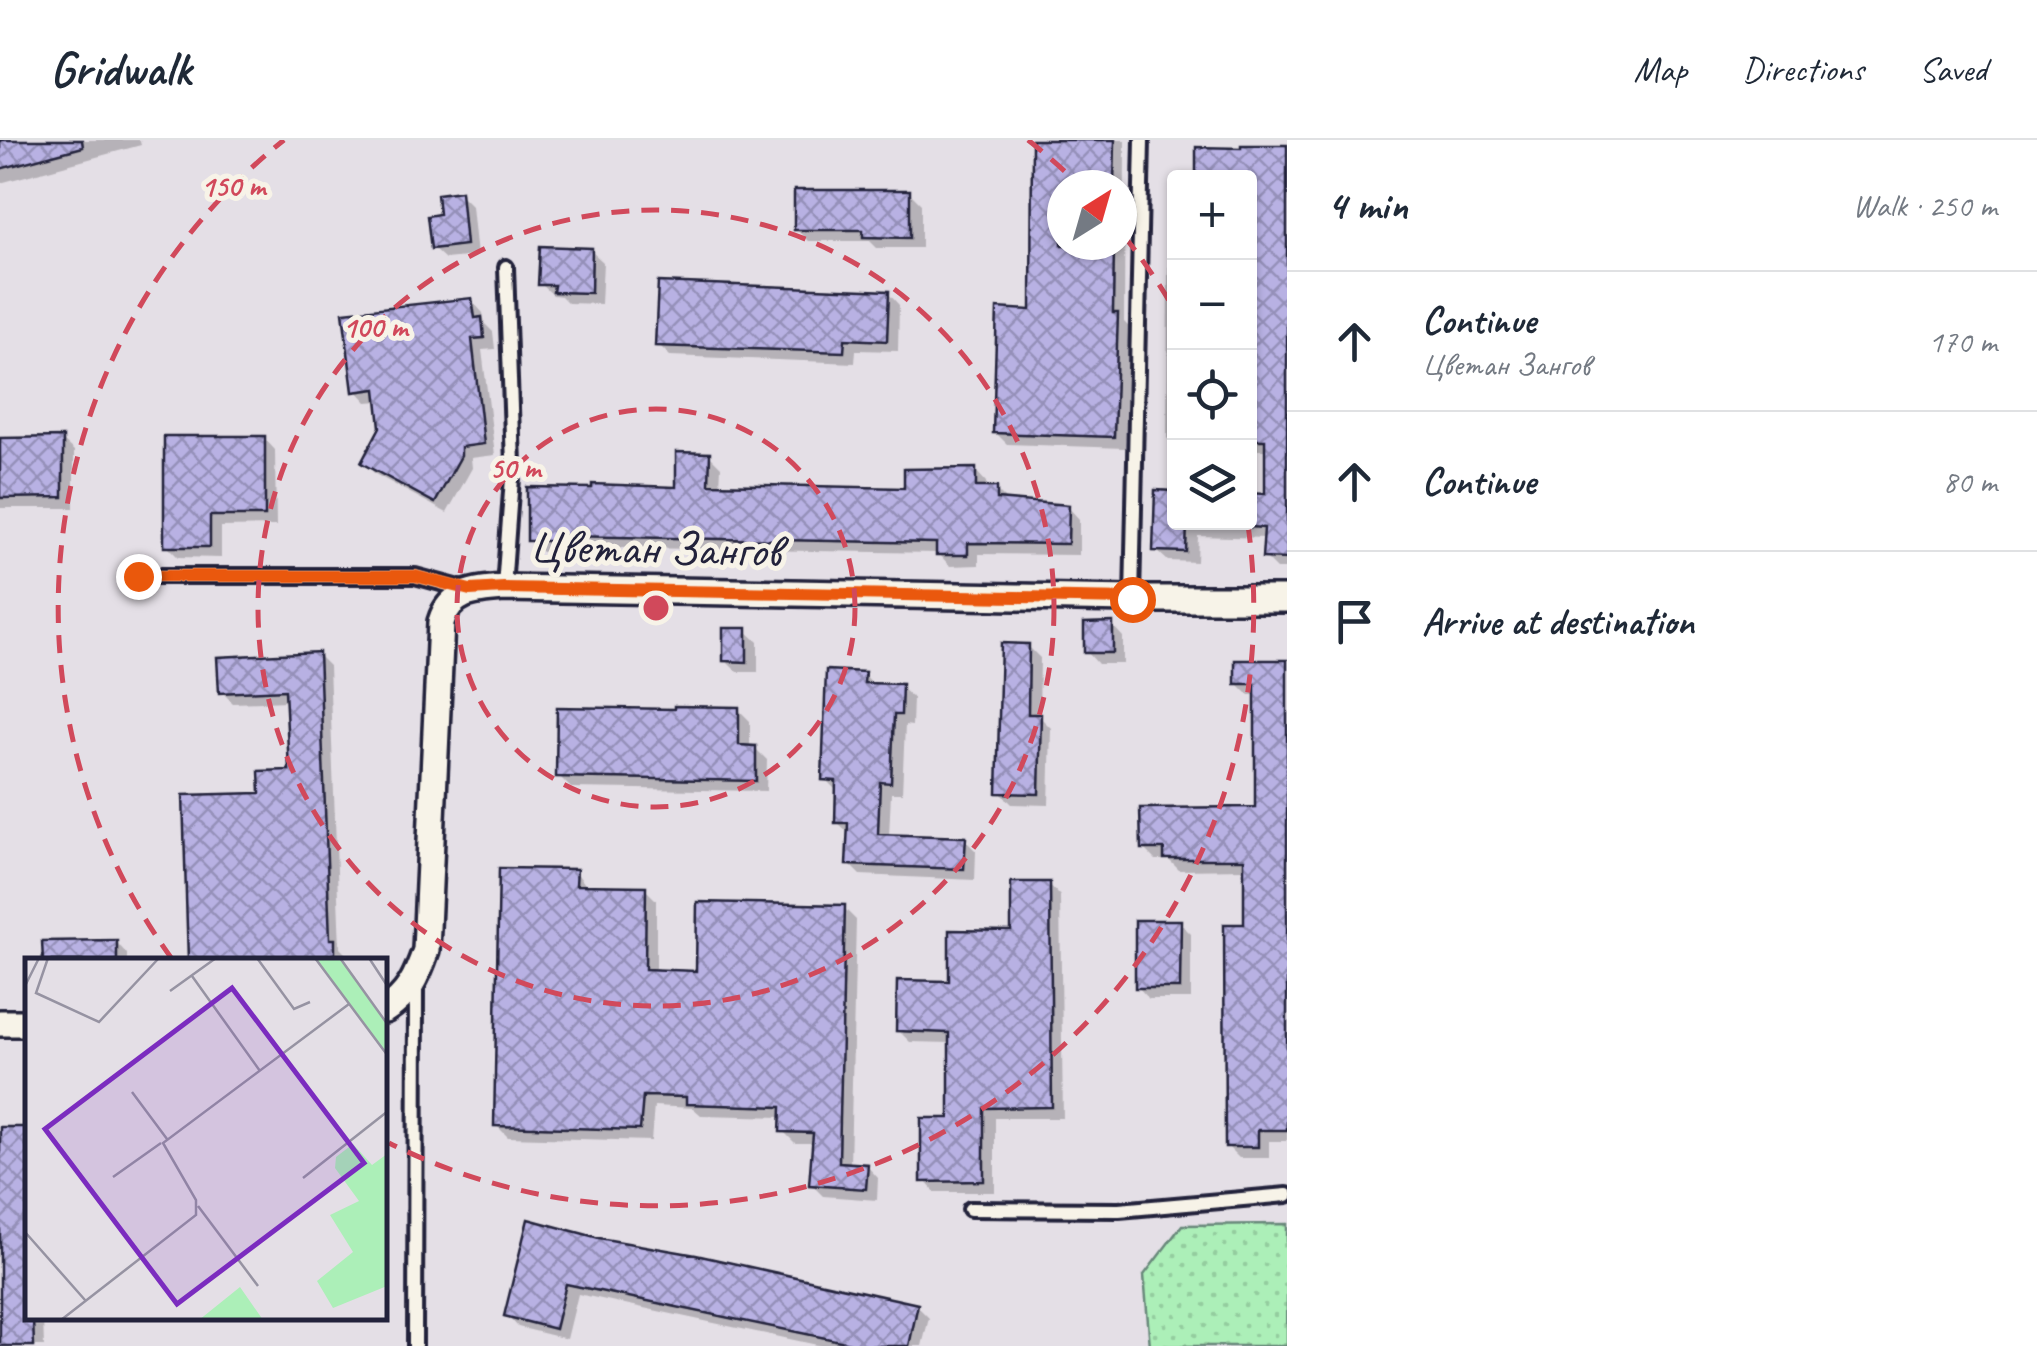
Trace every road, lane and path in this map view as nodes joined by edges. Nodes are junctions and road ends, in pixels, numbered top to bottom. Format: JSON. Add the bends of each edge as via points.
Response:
{"nodes":[{"id":1,"x":1142,"y":140,"type":"edge"},
{"id":2,"x":506,"y":267,"type":"dead end"},
{"id":3,"x":138,"y":576,"type":"dead end"},
{"id":4,"x":504,"y":588,"type":"junction"},
{"id":5,"x":470,"y":590,"type":"junction"},
{"id":6,"x":1132,"y":599,"type":"junction"},
{"id":7,"x":1287,"y":599,"type":"edge"},
{"id":8,"x":416,"y":978,"type":"junction"},
{"id":9,"x":388,"y":1008,"type":"edge"},
{"id":10,"x":1287,"y":1195,"type":"edge"},
{"id":11,"x":970,"y":1209,"type":"dead end"},
{"id":12,"x":414,"y":1346,"type":"edge"}],
"edges":[{"from":1,"to":6,"type":"lane"},
{"from":2,"to":4,"type":"lane","via":[[512,464]]},
{"from":3,"to":5,"type":"lane","via":[[415,576]]},
{"from":4,"to":5,"type":"street","name":"Цветан Зангов"},
{"from":4,"to":6,"type":"street","name":"Цветан Зангов"},
{"from":5,"to":8,"type":"street","name":"Цветан Зангов","via":[[441,622],[426,950]]},
{"from":6,"to":7,"type":"street","name":"Цветан Зангов"},
{"from":8,"to":9,"type":"street"},
{"from":8,"to":12,"type":"lane"},
{"from":10,"to":11,"type":"lane","via":[[1119,1210]]}]}
